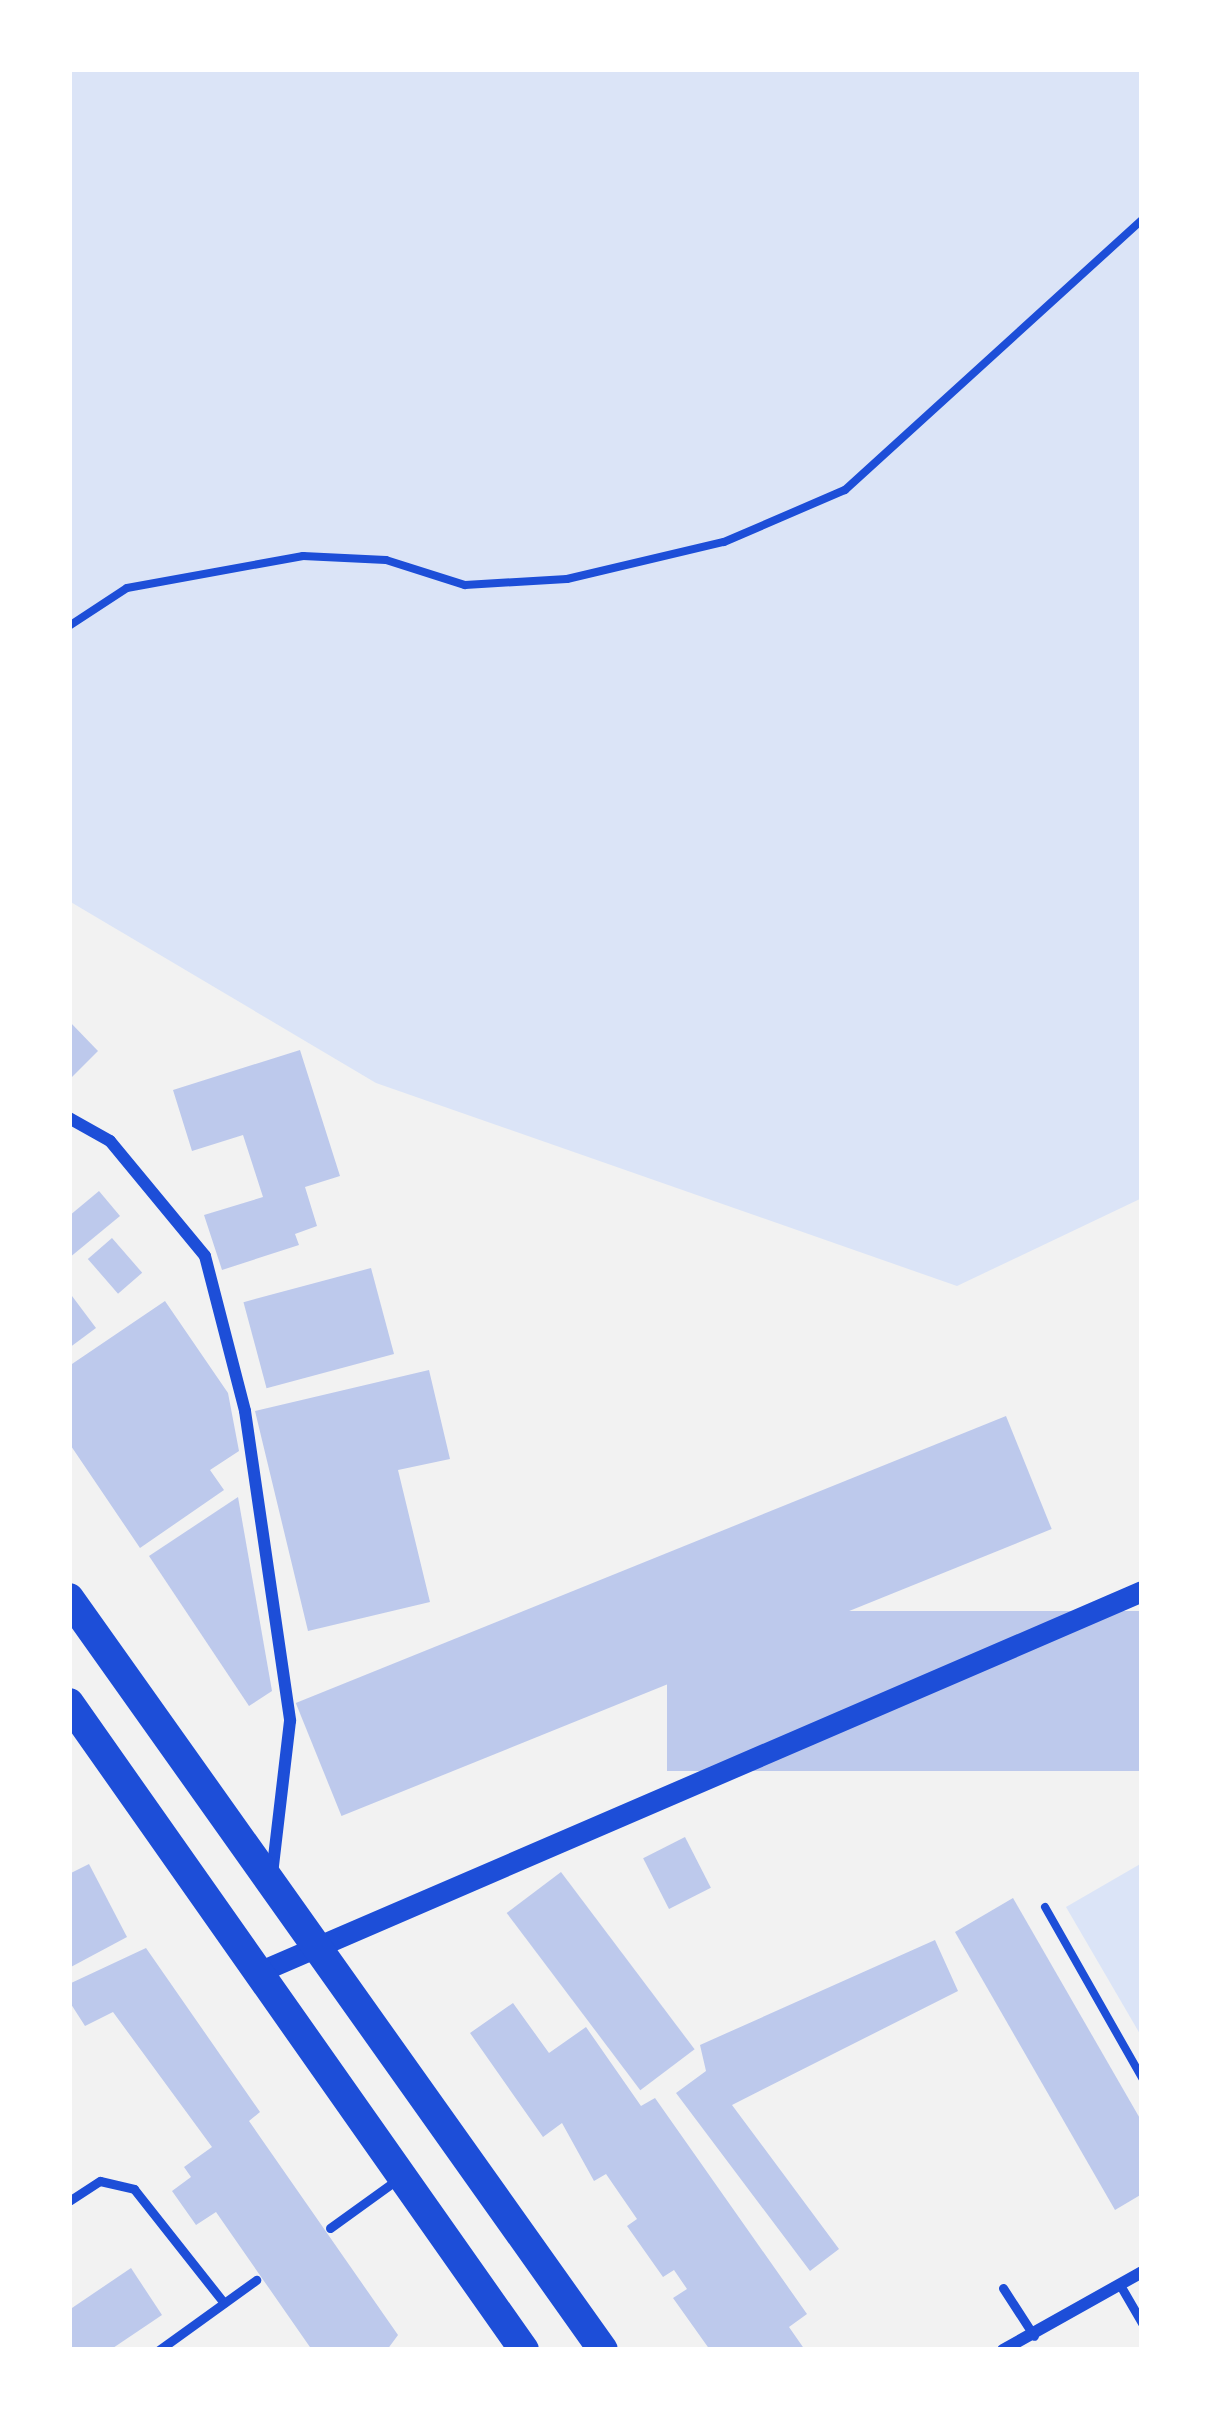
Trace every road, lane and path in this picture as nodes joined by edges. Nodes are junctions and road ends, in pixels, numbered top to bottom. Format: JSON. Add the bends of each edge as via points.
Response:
{"nodes":[{"id":1,"x":1142,"y":220,"type":"edge"},
{"id":2,"x":69,"y":626,"type":"edge"},
{"id":3,"x":69,"y":1118,"type":"edge"},
{"id":4,"x":1142,"y":1592,"type":"edge"},
{"id":5,"x":69,"y":1598,"type":"edge"},
{"id":6,"x":69,"y":1703,"type":"edge"},
{"id":7,"x":272,"y":1881,"type":"junction"},
{"id":8,"x":1045,"y":1907,"type":"dead end"},
{"id":9,"x":319,"y":1948,"type":"junction"},
{"id":10,"x":261,"y":1971,"type":"junction"},
{"id":11,"x":1138,"y":2063,"type":"edge"},
{"id":12,"x":1142,"y":2078,"type":"edge"},
{"id":13,"x":403,"y":2175,"type":"junction"},
{"id":14,"x":69,"y":2201,"type":"edge"},
{"id":15,"x":329,"y":2228,"type":"dead end"},
{"id":16,"x":1142,"y":2272,"type":"edge"},
{"id":17,"x":256,"y":2280,"type":"dead end"},
{"id":18,"x":1120,"y":2285,"type":"junction"},
{"id":19,"x":1003,"y":2288,"type":"dead end"},
{"id":20,"x":224,"y":2303,"type":"junction"},
{"id":21,"x":1142,"y":2323,"type":"edge"},
{"id":22,"x":1034,"y":2336,"type":"junction"},
{"id":23,"x":159,"y":2350,"type":"edge"},
{"id":24,"x":524,"y":2350,"type":"edge"},
{"id":25,"x":602,"y":2350,"type":"edge"},
{"id":26,"x":1004,"y":2350,"type":"edge"}],
"edges":[{"from":1,"to":2,"type":"path","via":[[845,490],[724,542],[567,579],[465,585],[386,560],[303,556],[127,588]]},
{"from":3,"to":7,"type":"street","via":[[110,1142],[205,1256],[245,1411],[290,1721]]},
{"from":4,"to":9,"type":"street"},
{"from":5,"to":7,"type":"main road"},
{"from":6,"to":10,"type":"main road"},
{"from":7,"to":9,"type":"main road"},
{"from":8,"to":11,"type":"path"},
{"from":9,"to":10,"type":"street"},
{"from":9,"to":25,"type":"main road"},
{"from":10,"to":13,"type":"main road"},
{"from":11,"to":12,"type":"path"},
{"from":13,"to":15,"type":"lane"},
{"from":13,"to":24,"type":"main road"},
{"from":14,"to":20,"type":"lane","via":[[100,2181],[134,2189]]},
{"from":16,"to":18,"type":"street"},
{"from":17,"to":20,"type":"lane"},
{"from":18,"to":21,"type":"lane"},
{"from":18,"to":22,"type":"street"},
{"from":19,"to":22,"type":"lane"},
{"from":20,"to":23,"type":"lane"},
{"from":22,"to":26,"type":"street"}]}
